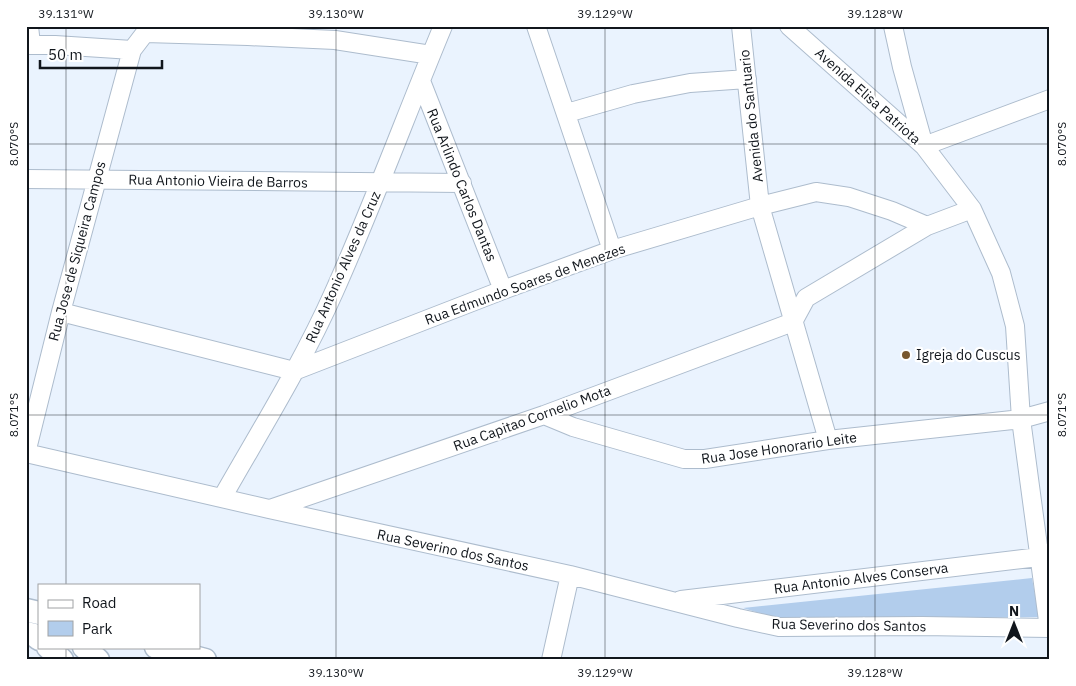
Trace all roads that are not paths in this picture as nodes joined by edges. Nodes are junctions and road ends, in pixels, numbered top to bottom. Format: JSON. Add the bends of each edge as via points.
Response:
{"nodes":[{"id":1,"x":29,"y":26,"type":"edge"},
{"id":2,"x":443,"y":26,"type":"edge"},
{"id":3,"x":536,"y":26,"type":"edge"},
{"id":4,"x":741,"y":26,"type":"edge"},
{"id":5,"x":789,"y":26,"type":"edge"},
{"id":6,"x":893,"y":26,"type":"edge"},
{"id":7,"x":146,"y":29,"type":"edge"},
{"id":8,"x":28,"y":45,"type":"edge"},
{"id":9,"x":132,"y":50,"type":"junction"},
{"id":10,"x":431,"y":55,"type":"junction"},
{"id":11,"x":747,"y":79,"type":"junction"},
{"id":12,"x":421,"y":81,"type":"junction"},
{"id":13,"x":1050,"y":100,"type":"edge"},
{"id":14,"x":567,"y":113,"type":"junction"},
{"id":15,"x":924,"y":146,"type":"junction"},
{"id":16,"x":26,"y":179,"type":"edge"},
{"id":17,"x":96,"y":180,"type":"junction"},
{"id":18,"x":380,"y":183,"type":"junction"},
{"id":19,"x":462,"y":183,"type":"junction"},
{"id":20,"x":760,"y":206,"type":"junction"},
{"id":21,"x":972,"y":208,"type":"junction"},
{"id":22,"x":927,"y":226,"type":"junction"},
{"id":23,"x":612,"y":250,"type":"junction"},
{"id":24,"x":503,"y":290,"type":"junction"},
{"id":25,"x":61,"y":312,"type":"junction"},
{"id":26,"x":793,"y":322,"type":"junction"},
{"id":27,"x":294,"y":371,"type":"junction"},
{"id":28,"x":1050,"y":411,"type":"edge"},
{"id":29,"x":544,"y":414,"type":"junction"},
{"id":30,"x":1021,"y":419,"type":"junction"},
{"id":31,"x":828,"y":440,"type":"junction"},
{"id":32,"x":26,"y":453,"type":"edge"},
{"id":33,"x":222,"y":498,"type":"junction"},
{"id":34,"x":269,"y":509,"type":"junction"},
{"id":35,"x":1045,"y":555,"type":"edge"},
{"id":36,"x":570,"y":575,"type":"junction"},
{"id":37,"x":1046,"y":580,"type":"edge"},
{"id":38,"x":671,"y":601,"type":"junction"},
{"id":39,"x":1049,"y":632,"type":"edge"},
{"id":40,"x":26,"y":633,"type":"edge"},
{"id":41,"x":38,"y":638,"type":"edge"},
{"id":42,"x":49,"y":648,"type":"edge"},
{"id":43,"x":85,"y":648,"type":"edge"},
{"id":44,"x":160,"y":648,"type":"edge"},
{"id":45,"x":62,"y":660,"type":"edge"},
{"id":46,"x":98,"y":660,"type":"edge"},
{"id":47,"x":205,"y":660,"type":"edge"},
{"id":48,"x":551,"y":660,"type":"edge"}],
"edges":[{"from":1,"to":8,"type":"street"},
{"from":2,"to":10,"type":"street","name":"Rua Antonio Alves da Cruz"},
{"from":3,"to":14,"type":"street"},
{"from":4,"to":11,"type":"street","name":"Avenida do Santuario"},
{"from":5,"to":15,"type":"street","name":"Avenida Elisa Patriota"},
{"from":6,"to":15,"type":"street"},
{"from":7,"to":9,"type":"street"},
{"from":7,"to":10,"type":"street","via":[[335,40]]},
{"from":8,"to":9,"type":"street"},
{"from":9,"to":17,"type":"street","name":"Rua Jose de Siqueira Campos"},
{"from":10,"to":12,"type":"street","name":"Rua Antonio Alves da Cruz"},
{"from":11,"to":14,"type":"street","via":[[680,85],[633,94]]},
{"from":11,"to":20,"type":"street","name":"Avenida do Santuario"},
{"from":12,"to":18,"type":"street","name":"Rua Antonio Alves da Cruz"},
{"from":12,"to":19,"type":"street","name":"Rua Arlindo Carlos Dantas"},
{"from":13,"to":15,"type":"street"},
{"from":14,"to":23,"type":"street"},
{"from":15,"to":21,"type":"street","name":"Rua Severino dos Santos"},
{"from":16,"to":17,"type":"street","name":"Rua Antonio Vieira de Barros"},
{"from":17,"to":18,"type":"street","name":"Rua Antonio Vieira de Barros"},
{"from":17,"to":25,"type":"street","name":"Rua Jose de Siqueira Campos"},
{"from":18,"to":19,"type":"street","name":"Rua Antonio Vieira de Barros"},
{"from":18,"to":27,"type":"street","name":"Rua Antonio Alves da Cruz","via":[[334,293]]},
{"from":19,"to":24,"type":"street","name":"Rua Arlindo Carlos Dantas"},
{"from":20,"to":22,"type":"street","name":"Rua Edmundo Soares de Menezes","via":[[816,192],[849,197]]},
{"from":20,"to":23,"type":"street","name":"Rua Edmundo Soares de Menezes"},
{"from":20,"to":26,"type":"street","name":"Avenida do Santuario"},
{"from":21,"to":22,"type":"street"},
{"from":21,"to":30,"type":"street","name":"Rua Severino dos Santos","via":[[1001,273],[1015,326]]},
{"from":22,"to":26,"type":"street","via":[[806,298]]},
{"from":23,"to":24,"type":"street","name":"Rua Edmundo Soares de Menezes"},
{"from":24,"to":27,"type":"street","name":"Rua Edmundo Soares de Menezes"},
{"from":25,"to":27,"type":"street"},
{"from":25,"to":32,"type":"street","name":"Rua Jose de Siqueira Campos"},
{"from":26,"to":29,"type":"street","name":"Rua Capitao Cornelio Mota"},
{"from":26,"to":31,"type":"street","name":"Avenida do Santuario"},
{"from":27,"to":33,"type":"street","name":"Rua Antonio Alves da Cruz"},
{"from":28,"to":30,"type":"street","name":"Rua Jose Honorario Leite"},
{"from":29,"to":31,"type":"street","name":"Rua Jose Honorario Leite","via":[[572,427],[684,459],[705,459]]},
{"from":29,"to":34,"type":"street","name":"Rua Capitao Cornelio Mota"},
{"from":30,"to":31,"type":"street","name":"Rua Jose Honorario Leite"},
{"from":30,"to":35,"type":"street","name":"Rua Severino dos Santos"},
{"from":32,"to":33,"type":"street","name":"Rua Severino dos Santos"},
{"from":33,"to":34,"type":"street","name":"Rua Severino dos Santos"},
{"from":34,"to":36,"type":"street","name":"Rua Severino dos Santos"},
{"from":35,"to":37,"type":"street","name":"Rua Severino dos Santos"},
{"from":35,"to":38,"type":"street","name":"Rua Antonio Alves Conserva"},
{"from":36,"to":38,"type":"street","name":"Rua Severino dos Santos"},
{"from":36,"to":48,"type":"street"},
{"from":37,"to":39,"type":"street","name":"Rua Severino dos Santos"},
{"from":38,"to":39,"type":"street","name":"Rua Severino dos Santos","via":[[779,627],[922,626]]},
{"from":40,"to":41,"type":"main road"},
{"from":42,"to":45,"type":"main road"},
{"from":43,"to":46,"type":"main road"},
{"from":44,"to":47,"type":"main road"}]}
